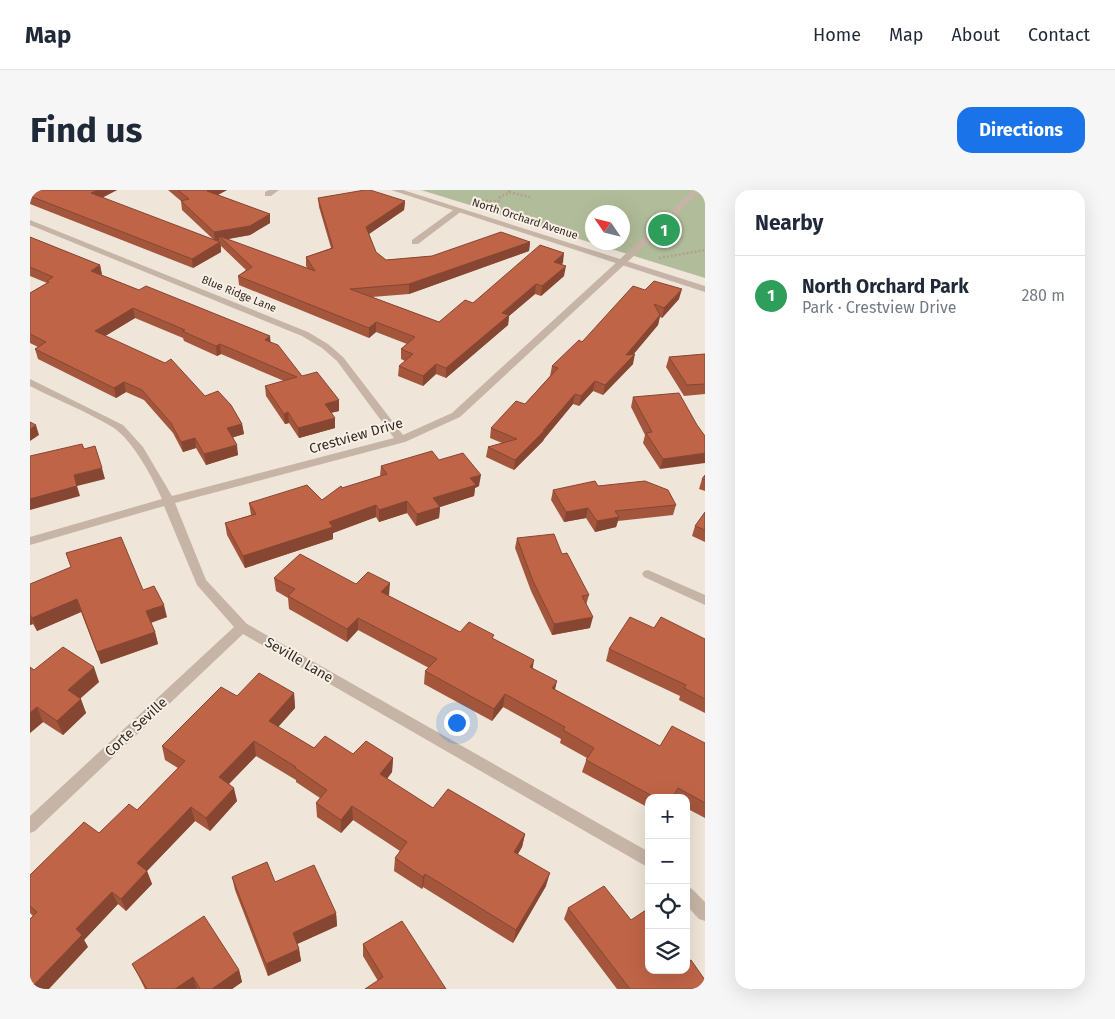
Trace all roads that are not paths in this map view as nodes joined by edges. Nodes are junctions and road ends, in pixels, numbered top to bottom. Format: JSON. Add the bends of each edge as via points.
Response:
{"nodes":[{"id":1,"x":395,"y":190,"type":"edge"},
{"id":2,"x":697,"y":190,"type":"edge"},
{"id":3,"x":458,"y":210,"type":"junction"},
{"id":4,"x":30,"y":222,"type":"edge"},
{"id":5,"x":414,"y":242,"type":"dead end"},
{"id":6,"x":622,"y":262,"type":"junction"},
{"id":7,"x":705,"y":289,"type":"edge"},
{"id":8,"x":30,"y":382,"type":"edge"},
{"id":9,"x":401,"y":440,"type":"junction"},
{"id":10,"x":168,"y":501,"type":"junction"},
{"id":11,"x":30,"y":540,"type":"edge"},
{"id":12,"x":648,"y":574,"type":"dead end"},
{"id":13,"x":705,"y":600,"type":"edge"},
{"id":14,"x":242,"y":627,"type":"junction"},
{"id":15,"x":30,"y":826,"type":"edge"},
{"id":16,"x":645,"y":859,"type":"edge"},
{"id":17,"x":690,"y":898,"type":"edge"},
{"id":18,"x":705,"y":913,"type":"edge"}],
"edges":[{"from":1,"to":3,"type":"street","name":"North Orchard Avenue"},
{"from":2,"to":6,"type":"street","name":"Crestview Drive"},
{"from":3,"to":5,"type":"street"},
{"from":3,"to":6,"type":"street","name":"North Orchard Avenue"},
{"from":4,"to":9,"type":"street","name":"Blue Ridge Lane","via":[[305,334],[340,359]]},
{"from":6,"to":7,"type":"street","name":"North Orchard Avenue"},
{"from":6,"to":9,"type":"street","name":"Crestview Drive","via":[[456,415]]},
{"from":8,"to":10,"type":"street","name":"Seville Lane","via":[[119,427],[147,460]]},
{"from":9,"to":10,"type":"street","name":"Crestview Drive"},
{"from":10,"to":11,"type":"street","name":"Crestview Drive"},
{"from":10,"to":14,"type":"street","name":"Seville Lane","via":[[201,582]]},
{"from":12,"to":13,"type":"street"},
{"from":14,"to":15,"type":"street","name":"Corte Seville"},
{"from":14,"to":16,"type":"street","name":"Seville Lane"},
{"from":17,"to":18,"type":"street"}]}
